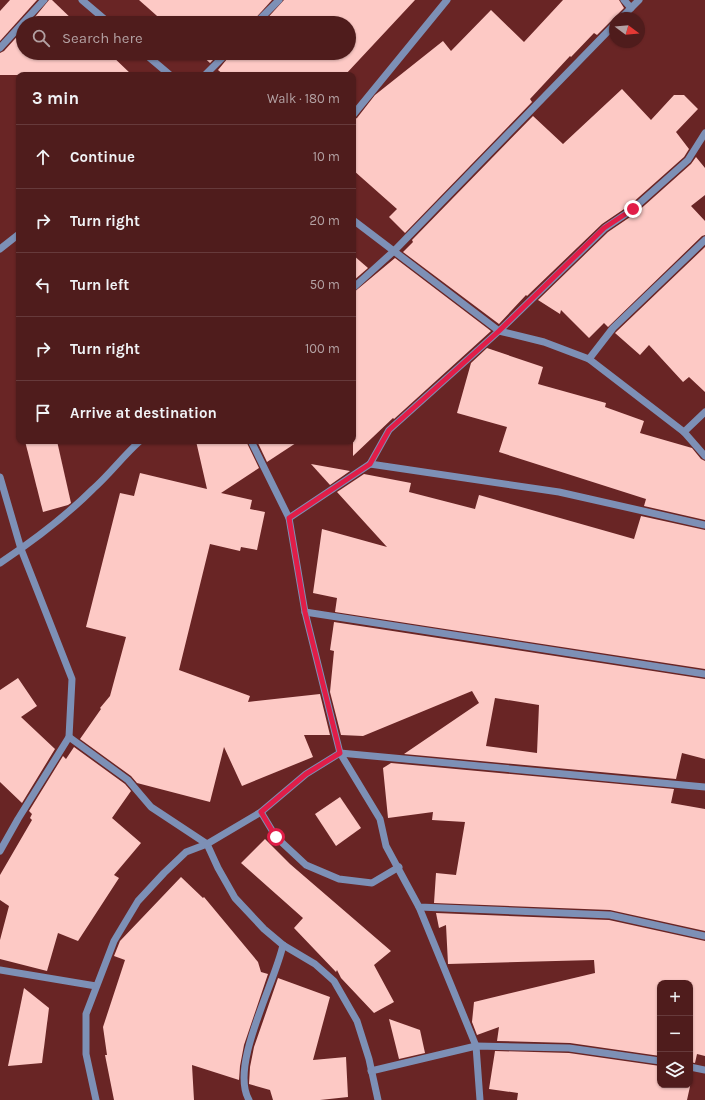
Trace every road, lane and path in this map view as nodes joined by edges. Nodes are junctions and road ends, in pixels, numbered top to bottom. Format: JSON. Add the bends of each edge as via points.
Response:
{"nodes":[{"id":1,"x":44,"y":0,"type":"edge"},
{"id":2,"x":279,"y":0,"type":"edge"},
{"id":3,"x":447,"y":0,"type":"edge"},
{"id":4,"x":624,"y":0,"type":"edge"},
{"id":5,"x":639,"y":0,"type":"edge"},
{"id":6,"x":84,"y":1,"type":"edge"},
{"id":7,"x":631,"y":8,"type":"junction"},
{"id":8,"x":627,"y":12,"type":"edge"},
{"id":9,"x":29,"y":16,"type":"edge"},
{"id":10,"x":101,"y":16,"type":"edge"},
{"id":11,"x":263,"y":16,"type":"edge"},
{"id":12,"x":609,"y":30,"type":"edge"},
{"id":13,"x":16,"y":31,"type":"edge"},
{"id":14,"x":0,"y":48,"type":"edge"},
{"id":15,"x":152,"y":60,"type":"edge"},
{"id":16,"x":220,"y":60,"type":"edge"},
{"id":17,"x":166,"y":72,"type":"edge"},
{"id":18,"x":208,"y":72,"type":"edge"},
{"id":19,"x":356,"y":111,"type":"edge"},
{"id":20,"x":705,"y":133,"type":"edge"},
{"id":21,"x":356,"y":222,"type":"edge"},
{"id":22,"x":16,"y":236,"type":"edge"},
{"id":23,"x":705,"y":240,"type":"edge"},
{"id":24,"x":0,"y":249,"type":"edge"},
{"id":25,"x":395,"y":250,"type":"junction"},
{"id":26,"x":356,"y":285,"type":"edge"},
{"id":27,"x":499,"y":331,"type":"junction"},
{"id":28,"x":589,"y":359,"type":"junction"},
{"id":29,"x":705,"y":412,"type":"edge"},
{"id":30,"x":684,"y":432,"type":"junction"},
{"id":31,"x":137,"y":444,"type":"edge"},
{"id":32,"x":252,"y":444,"type":"edge"},
{"id":33,"x":705,"y":456,"type":"edge"},
{"id":34,"x":370,"y":464,"type":"junction"},
{"id":35,"x":0,"y":477,"type":"edge"},
{"id":36,"x":289,"y":518,"type":"junction"},
{"id":37,"x":705,"y":525,"type":"edge"},
{"id":38,"x":21,"y":549,"type":"junction"},
{"id":39,"x":0,"y":564,"type":"edge"},
{"id":40,"x":305,"y":612,"type":"junction"},
{"id":41,"x":705,"y":674,"type":"edge"},
{"id":42,"x":69,"y":737,"type":"junction"},
{"id":43,"x":340,"y":753,"type":"junction"},
{"id":44,"x":705,"y":787,"type":"edge"},
{"id":45,"x":261,"y":812,"type":"junction"},
{"id":46,"x":207,"y":844,"type":"junction"},
{"id":47,"x":0,"y":851,"type":"edge"},
{"id":48,"x":399,"y":867,"type":"junction"},
{"id":49,"x":419,"y":907,"type":"junction"},
{"id":50,"x":705,"y":936,"type":"edge"},
{"id":51,"x":283,"y":945,"type":"junction"},
{"id":52,"x":0,"y":970,"type":"edge"},
{"id":53,"x":96,"y":986,"type":"junction"},
{"id":54,"x":476,"y":1046,"type":"junction"},
{"id":55,"x":657,"y":1061,"type":"edge"},
{"id":56,"x":693,"y":1068,"type":"edge"},
{"id":57,"x":705,"y":1070,"type":"edge"},
{"id":58,"x":371,"y":1071,"type":"junction"},
{"id":59,"x":96,"y":1100,"type":"edge"},
{"id":60,"x":249,"y":1100,"type":"edge"},
{"id":61,"x":378,"y":1100,"type":"edge"},
{"id":62,"x":480,"y":1100,"type":"edge"}],
"edges":[{"from":1,"to":9,"type":"street"},
{"from":2,"to":11,"type":"street"},
{"from":3,"to":19,"type":"street"},
{"from":4,"to":7,"type":"street"},
{"from":5,"to":7,"type":"street"},
{"from":6,"to":10,"type":"street"},
{"from":7,"to":8,"type":"street"},
{"from":12,"to":25,"type":"street"},
{"from":13,"to":14,"type":"street"},
{"from":15,"to":17,"type":"street"},
{"from":16,"to":18,"type":"street"},
{"from":20,"to":27,"type":"street","via":[[688,160],[633,209],[604,228]]},
{"from":21,"to":25,"type":"street"},
{"from":22,"to":24,"type":"street"},
{"from":23,"to":28,"type":"street","via":[[613,328]]},
{"from":25,"to":26,"type":"street"},
{"from":25,"to":27,"type":"street"},
{"from":27,"to":28,"type":"street","via":[[544,342]]},
{"from":27,"to":34,"type":"street","via":[[389,430]]},
{"from":28,"to":30,"type":"street"},
{"from":29,"to":30,"type":"street"},
{"from":30,"to":33,"type":"street"},
{"from":31,"to":38,"type":"street","via":[[95,488]]},
{"from":32,"to":36,"type":"street"},
{"from":34,"to":36,"type":"street"},
{"from":34,"to":37,"type":"street","via":[[559,492]]},
{"from":35,"to":38,"type":"street"},
{"from":36,"to":40,"type":"street"},
{"from":38,"to":39,"type":"street"},
{"from":38,"to":42,"type":"street","via":[[72,679]]},
{"from":40,"to":41,"type":"street"},
{"from":40,"to":43,"type":"street"},
{"from":42,"to":46,"type":"street","via":[[128,780],[151,807]]},
{"from":42,"to":47,"type":"street"},
{"from":43,"to":44,"type":"street"},
{"from":43,"to":45,"type":"street","via":[[306,774]]},
{"from":43,"to":48,"type":"street","via":[[380,819],[386,846]]},
{"from":45,"to":46,"type":"street"},
{"from":45,"to":48,"type":"street","via":[[276,837],[306,865],[339,879],[372,883]]},
{"from":46,"to":51,"type":"street","via":[[235,898]]},
{"from":46,"to":53,"type":"street","via":[[186,852],[138,902],[114,941]]},
{"from":48,"to":49,"type":"street"},
{"from":49,"to":50,"type":"street","via":[[610,915]]},
{"from":49,"to":54,"type":"street","via":[[452,982]]},
{"from":51,"to":58,"type":"street","via":[[316,964],[334,981],[358,1021]]},
{"from":51,"to":60,"type":"street","via":[[255,1025],[244,1071],[244,1092]]},
{"from":52,"to":53,"type":"street"},
{"from":53,"to":59,"type":"street","via":[[86,1014],[86,1054]]},
{"from":54,"to":55,"type":"street","via":[[569,1048]]},
{"from":54,"to":58,"type":"street"},
{"from":54,"to":62,"type":"street"},
{"from":56,"to":57,"type":"street"},
{"from":58,"to":61,"type":"street"}]}
